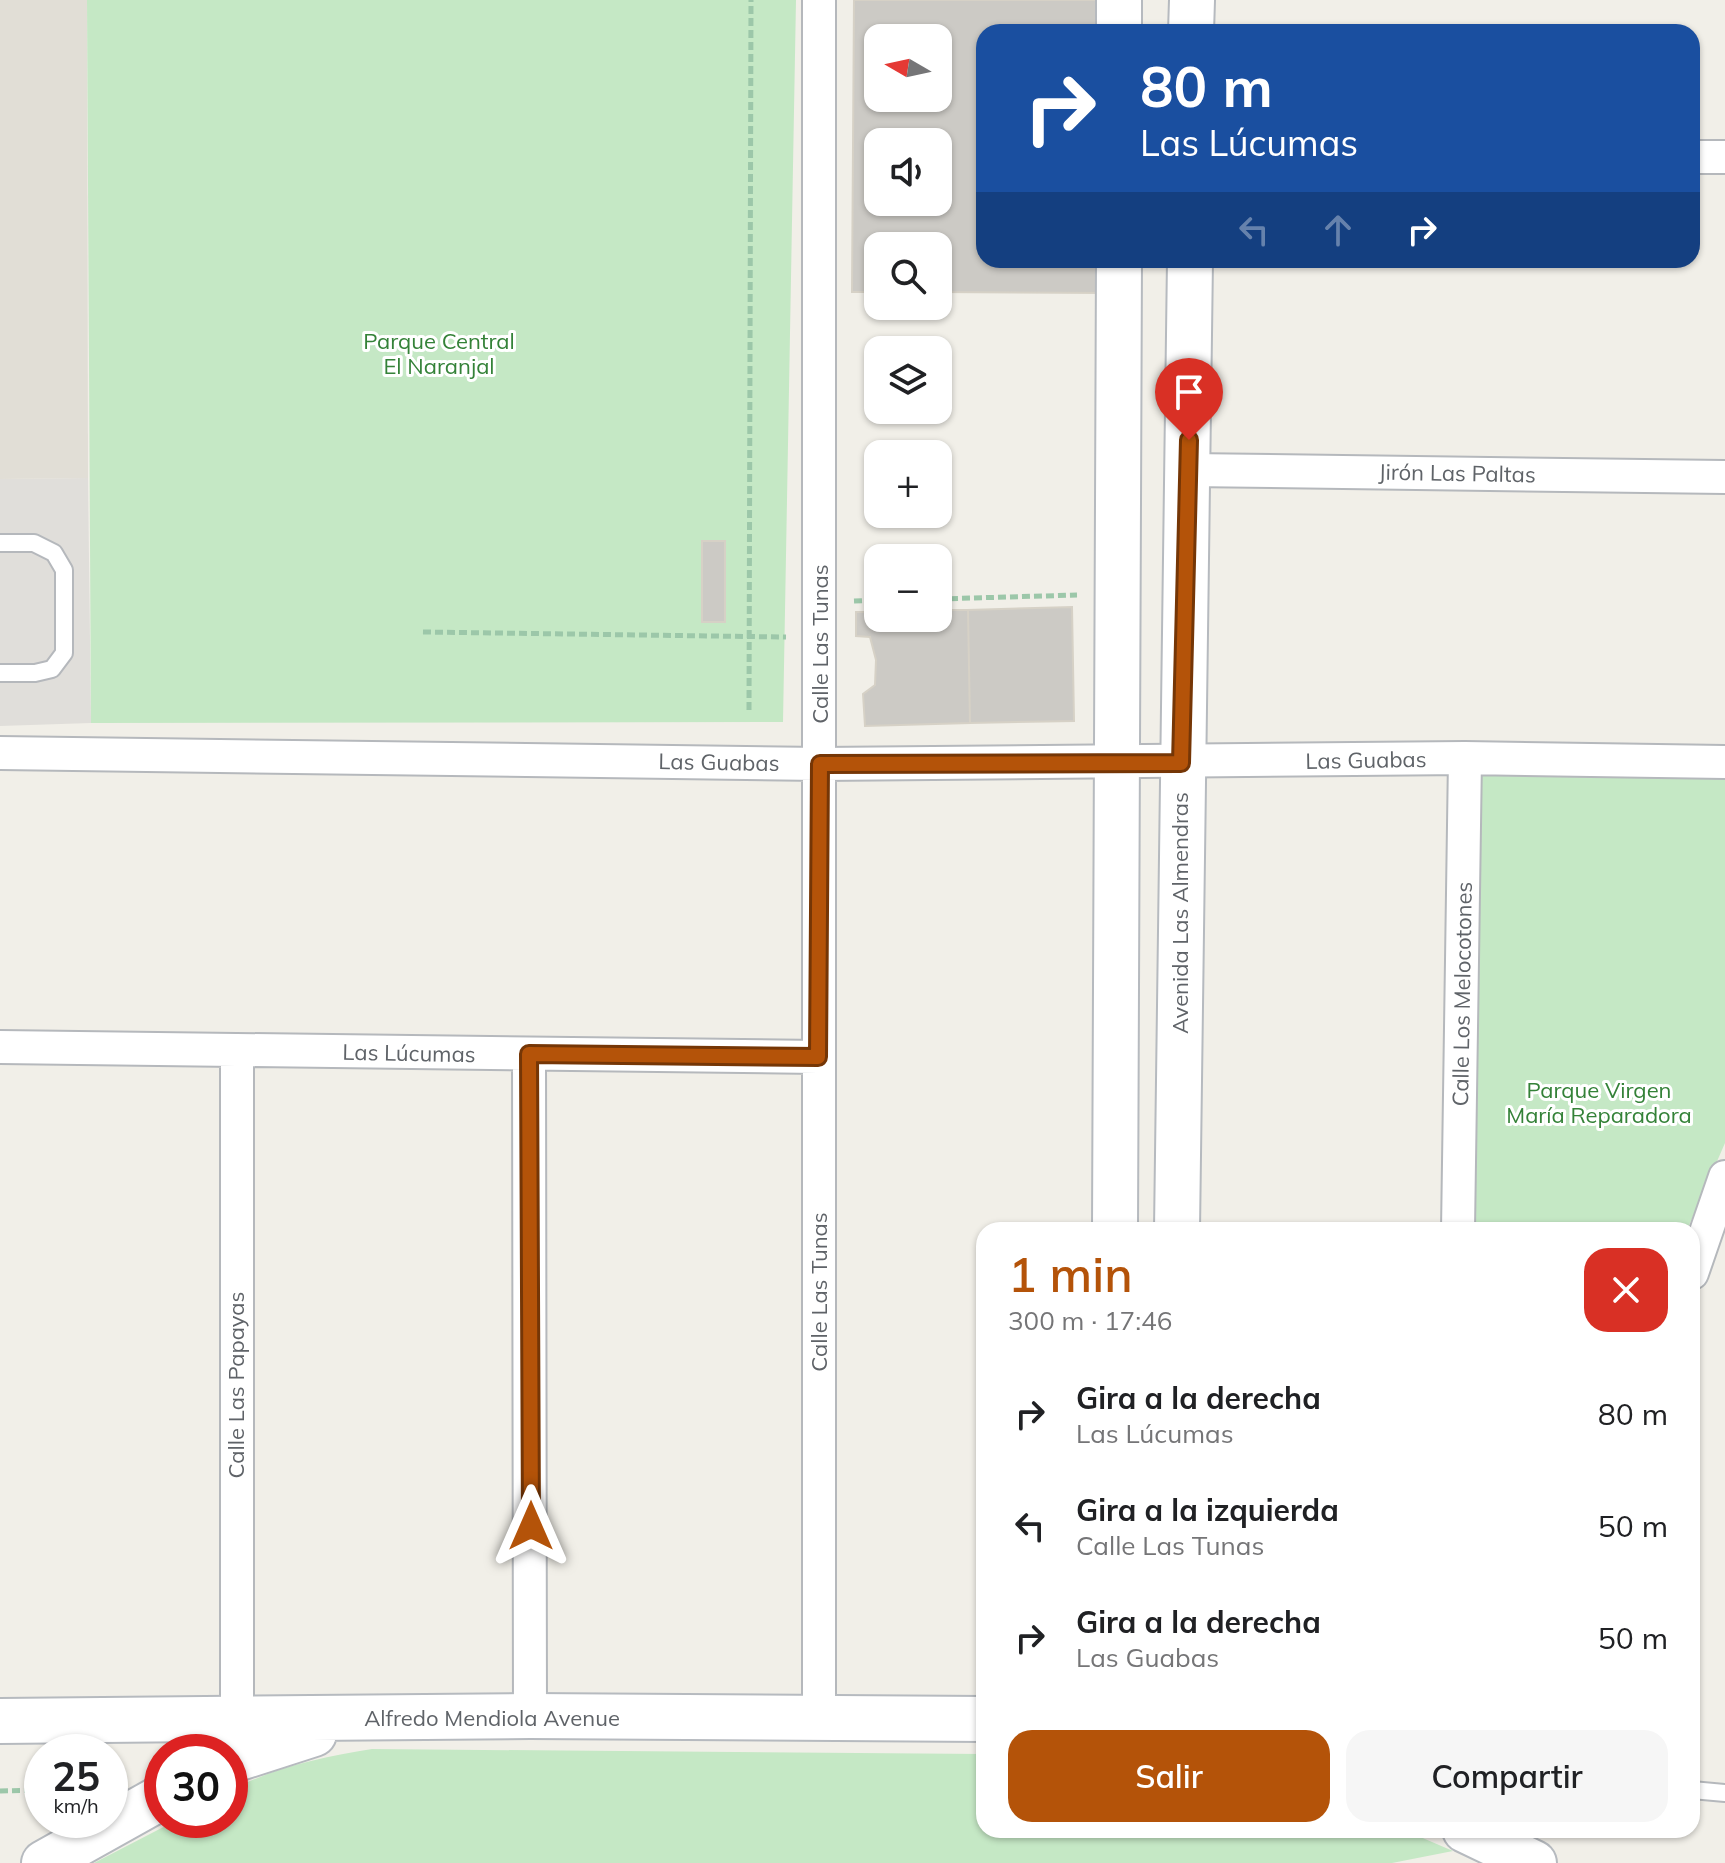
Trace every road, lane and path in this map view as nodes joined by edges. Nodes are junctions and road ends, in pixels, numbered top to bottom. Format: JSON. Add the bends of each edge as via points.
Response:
{"nodes":[{"id":1,"x":751,"y":0,"type":"edge"},
{"id":2,"x":819,"y":0,"type":"edge"},
{"id":3,"x":1119,"y":0,"type":"edge"},
{"id":4,"x":1192,"y":0,"type":"edge"},
{"id":5,"x":1119,"y":24,"type":"edge"},
{"id":6,"x":1191,"y":24,"type":"edge"},
{"id":7,"x":1700,"y":157,"type":"edge"},
{"id":8,"x":1725,"y":157,"type":"edge"},
{"id":9,"x":1119,"y":268,"type":"edge"},
{"id":10,"x":1190,"y":268,"type":"edge"},
{"id":11,"x":1188,"y":470,"type":"junction"},
{"id":12,"x":1725,"y":477,"type":"edge"},
{"id":13,"x":0,"y":543,"type":"edge"},
{"id":14,"x":1118,"y":595,"type":"junction"},
{"id":15,"x":952,"y":599,"type":"edge"},
{"id":16,"x":423,"y":632,"type":"dead end"},
{"id":17,"x":750,"y":637,"type":"junction"},
{"id":18,"x":821,"y":637,"type":"junction"},
{"id":19,"x":0,"y":673,"type":"edge"},
{"id":20,"x":749,"y":710,"type":"dead end"},
{"id":21,"x":0,"y":753,"type":"edge"},
{"id":22,"x":1465,"y":758,"type":"junction"},
{"id":23,"x":1725,"y":762,"type":"edge"},
{"id":24,"x":1181,"y":763,"type":"junction"},
{"id":25,"x":820,"y":764,"type":"junction"},
{"id":26,"x":1118,"y":764,"type":"junction"},
{"id":27,"x":0,"y":1047,"type":"edge"},
{"id":28,"x":237,"y":1051,"type":"junction"},
{"id":29,"x":529,"y":1054,"type":"junction"},
{"id":30,"x":818,"y":1057,"type":"junction"},
{"id":31,"x":1725,"y":1177,"type":"edge"},
{"id":32,"x":1115,"y":1222,"type":"edge"},
{"id":33,"x":1177,"y":1222,"type":"edge"},
{"id":34,"x":1458,"y":1222,"type":"edge"},
{"id":35,"x":1700,"y":1250,"type":"edge"},
{"id":36,"x":530,"y":1716,"type":"junction"},
{"id":37,"x":976,"y":1719,"type":"edge"},
{"id":38,"x":819,"y":1720,"type":"junction"},
{"id":39,"x":0,"y":1721,"type":"edge"},
{"id":40,"x":159,"y":1734,"type":"edge"},
{"id":41,"x":233,"y":1734,"type":"edge"},
{"id":42,"x":248,"y":1738,"type":"edge"},
{"id":43,"x":24,"y":1790,"type":"edge"},
{"id":44,"x":0,"y":1791,"type":"edge"},
{"id":45,"x":1700,"y":1791,"type":"edge"},
{"id":46,"x":1725,"y":1793,"type":"edge"},
{"id":47,"x":144,"y":1807,"type":"edge"},
{"id":48,"x":1482,"y":1838,"type":"edge"},
{"id":49,"x":44,"y":1863,"type":"edge"},
{"id":50,"x":1534,"y":1863,"type":"edge"}],
"edges":[{"from":1,"to":17,"type":"path"},
{"from":2,"to":18,"type":"street","name":"Calle Las Tunas"},
{"from":3,"to":5,"type":"street"},
{"from":4,"to":6,"type":"street"},
{"from":7,"to":8,"type":"street"},
{"from":9,"to":14,"type":"street"},
{"from":10,"to":11,"type":"street","name":"Avenida Las Almendras"},
{"from":11,"to":12,"type":"street","name":"Jirón Las Paltas"},
{"from":11,"to":24,"type":"street","name":"Avenida Las Almendras"},
{"from":13,"to":19,"type":"lane","via":[[34,543],[54,553],[64,570],[64,653],[52,669]]},
{"from":14,"to":15,"type":"path"},
{"from":14,"to":26,"type":"street"},
{"from":16,"to":17,"type":"path"},
{"from":17,"to":18,"type":"path"},
{"from":17,"to":20,"type":"path"},
{"from":18,"to":25,"type":"street","name":"Calle Las Tunas"},
{"from":21,"to":25,"type":"street","name":"Las Guabas"},
{"from":22,"to":23,"type":"street","name":"Las Guabas"},
{"from":22,"to":24,"type":"street","name":"Las Guabas"},
{"from":22,"to":34,"type":"street","name":"Calle Los Melocotones"},
{"from":24,"to":26,"type":"street","name":"Las Guabas"},
{"from":24,"to":33,"type":"street","name":"Avenida Las Almendras"},
{"from":25,"to":26,"type":"street","name":"Las Guabas"},
{"from":25,"to":30,"type":"street","name":"Calle Las Tunas"},
{"from":26,"to":32,"type":"street"},
{"from":27,"to":28,"type":"street","name":"Las Lúcumas"},
{"from":28,"to":29,"type":"street","name":"Las Lúcumas"},
{"from":28,"to":41,"type":"street","name":"Calle Las Papayas"},
{"from":29,"to":30,"type":"street","name":"Las Lúcumas"},
{"from":29,"to":36,"type":"street"},
{"from":30,"to":38,"type":"street","name":"Calle Las Tunas"},
{"from":31,"to":35,"type":"street"},
{"from":36,"to":38,"type":"street","name":"Alfredo Mendiola Avenue"},
{"from":36,"to":42,"type":"street","name":"Alfredo Mendiola Avenue","via":[[366,1718]]},
{"from":37,"to":38,"type":"street","name":"Alfredo Mendiola Avenue"},
{"from":39,"to":40,"type":"street","name":"Alfredo Mendiola Avenue"},
{"from":43,"to":44,"type":"path"},
{"from":45,"to":46,"type":"lane"},
{"from":47,"to":49,"type":"street"},
{"from":48,"to":50,"type":"street"}]}
